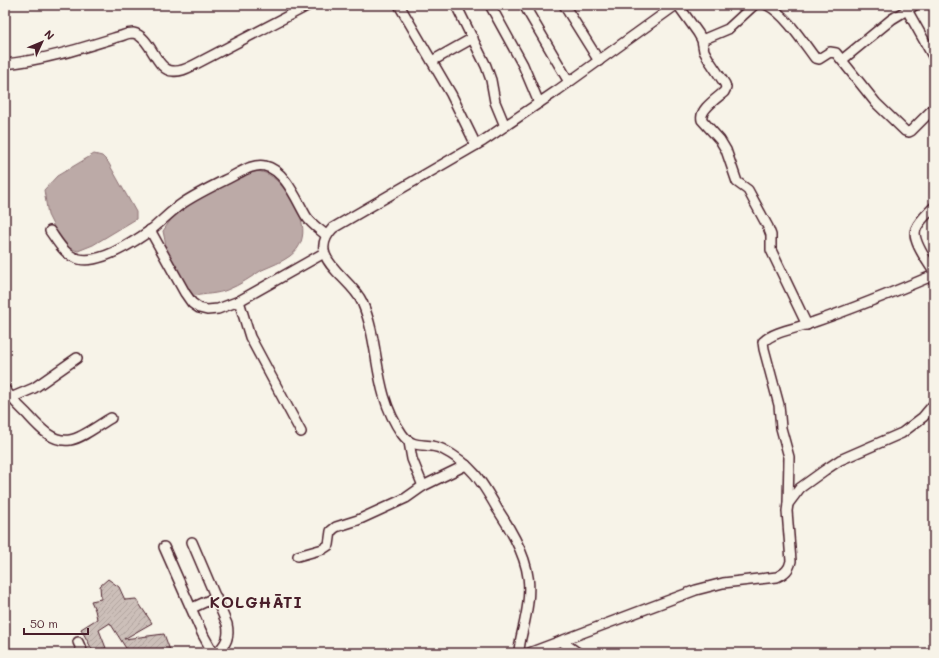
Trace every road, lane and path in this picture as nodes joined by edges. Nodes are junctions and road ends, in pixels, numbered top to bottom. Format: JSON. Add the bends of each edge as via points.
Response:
{"nodes":[{"id":1,"x":309,"y":5,"type":"edge"},
{"id":2,"x":399,"y":5,"type":"edge"},
{"id":3,"x":456,"y":5,"type":"edge"},
{"id":4,"x":490,"y":5,"type":"edge"},
{"id":5,"x":524,"y":5,"type":"edge"},
{"id":6,"x":564,"y":5,"type":"edge"},
{"id":7,"x":677,"y":5,"type":"edge"},
{"id":8,"x":754,"y":5,"type":"edge"},
{"id":9,"x":767,"y":5,"type":"edge"},
{"id":10,"x":911,"y":7,"type":"edge"},
{"id":11,"x":473,"y":38,"type":"junction"},
{"id":12,"x":702,"y":40,"type":"junction"},
{"id":13,"x":934,"y":58,"type":"edge"},
{"id":14,"x":842,"y":60,"type":"junction"},
{"id":15,"x":432,"y":61,"type":"junction"},
{"id":16,"x":599,"y":61,"type":"junction"},
{"id":17,"x":5,"y":64,"type":"edge"},
{"id":18,"x":569,"y":82,"type":"junction"},
{"id":19,"x":539,"y":103,"type":"junction"},
{"id":20,"x":934,"y":108,"type":"edge"},
{"id":21,"x":505,"y":126,"type":"junction"},
{"id":22,"x":476,"y":146,"type":"junction"},
{"id":23,"x":934,"y":207,"type":"edge"},
{"id":24,"x":50,"y":230,"type":"dead end"},
{"id":25,"x":150,"y":230,"type":"junction"},
{"id":26,"x":326,"y":234,"type":"junction"},
{"id":27,"x":324,"y":254,"type":"junction"},
{"id":28,"x":934,"y":274,"type":"edge"},
{"id":29,"x":239,"y":301,"type":"junction"},
{"id":30,"x":807,"y":325,"type":"junction"},
{"id":31,"x":76,"y":358,"type":"dead end"},
{"id":32,"x":5,"y":389,"type":"edge"},
{"id":33,"x":8,"y":399,"type":"edge"},
{"id":34,"x":934,"y":404,"type":"edge"},
{"id":35,"x":111,"y":418,"type":"dead end"},
{"id":36,"x":302,"y":432,"type":"dead end"},
{"id":37,"x":408,"y":442,"type":"junction"},
{"id":38,"x":466,"y":465,"type":"junction"},
{"id":39,"x":424,"y":486,"type":"junction"},
{"id":40,"x":788,"y":504,"type":"junction"},
{"id":41,"x":192,"y":542,"type":"dead end"},
{"id":42,"x":164,"y":547,"type":"dead end"},
{"id":43,"x":298,"y":556,"type":"dead end"},
{"id":44,"x":216,"y":597,"type":"junction"},
{"id":45,"x":192,"y":608,"type":"junction"},
{"id":46,"x":561,"y":641,"type":"junction"},
{"id":47,"x":78,"y":642,"type":"dead end"},
{"id":48,"x":82,"y":653,"type":"edge"},
{"id":49,"x":213,"y":653,"type":"edge"},
{"id":50,"x":217,"y":653,"type":"edge"},
{"id":51,"x":519,"y":653,"type":"edge"},
{"id":52,"x":529,"y":653,"type":"edge"},
{"id":53,"x":578,"y":653,"type":"edge"}],
"edges":[{"from":1,"to":17,"type":"street","via":[[182,70],[165,69],[141,37],[133,33],[53,56]]},
{"from":2,"to":15,"type":"street"},
{"from":3,"to":11,"type":"street"},
{"from":4,"to":19,"type":"street","via":[[523,65]]},
{"from":5,"to":18,"type":"street"},
{"from":6,"to":16,"type":"street"},
{"from":7,"to":12,"type":"street"},
{"from":7,"to":16,"type":"street"},
{"from":8,"to":12,"type":"street","via":[[728,29]]},
{"from":9,"to":14,"type":"street","via":[[784,20],[815,58],[819,59],[833,51]]},
{"from":10,"to":13,"type":"street"},
{"from":10,"to":14,"type":"street","via":[[892,18]]},
{"from":11,"to":15,"type":"street"},
{"from":11,"to":21,"type":"street","via":[[486,66],[495,102]]},
{"from":12,"to":30,"type":"street","via":[[706,56],[726,88],[703,112],[702,120],[720,140],[737,182],[748,190],[768,227],[771,250]]},
{"from":14,"to":20,"type":"street","via":[[876,103],[905,131],[911,131]]},
{"from":15,"to":22,"type":"street"},
{"from":16,"to":18,"type":"street"},
{"from":18,"to":19,"type":"street"},
{"from":19,"to":21,"type":"street"},
{"from":21,"to":22,"type":"street"},
{"from":22,"to":26,"type":"street","via":[[344,220]]},
{"from":23,"to":28,"type":"street","via":[[915,230],[917,244]]},
{"from":24,"to":25,"type":"street","via":[[70,256],[86,260],[104,257]]},
{"from":25,"to":26,"type":"street","via":[[184,202],[242,171],[264,166],[280,174],[307,217],[314,226]]},
{"from":25,"to":29,"type":"street","via":[[192,303],[207,310],[218,309]]},
{"from":26,"to":27,"type":"street"},
{"from":27,"to":29,"type":"street"},
{"from":27,"to":37,"type":"street","via":[[360,299],[367,315],[384,400]]},
{"from":28,"to":30,"type":"street","via":[[881,298]]},
{"from":29,"to":36,"type":"street","via":[[250,336]]},
{"from":30,"to":40,"type":"street","via":[[773,335],[763,342],[789,458]]},
{"from":31,"to":33,"type":"street","via":[[34,388]]},
{"from":32,"to":33,"type":"street"},
{"from":33,"to":35,"type":"street","via":[[38,427],[50,436],[62,440],[78,437]]},
{"from":34,"to":40,"type":"street","via":[[923,417],[902,433],[840,460],[825,470],[800,488]]},
{"from":37,"to":38,"type":"street","via":[[440,448]]},
{"from":37,"to":39,"type":"street","via":[[412,459]]},
{"from":38,"to":39,"type":"street"},
{"from":38,"to":51,"type":"street","via":[[484,484],[526,564],[529,587]]},
{"from":39,"to":43,"type":"street","via":[[394,504],[336,527],[331,531],[329,545],[324,549]]},
{"from":40,"to":46,"type":"street","via":[[791,561],[784,574],[723,583],[696,590]]},
{"from":41,"to":44,"type":"street"},
{"from":42,"to":45,"type":"street"},
{"from":44,"to":45,"type":"street"},
{"from":44,"to":50,"type":"street","via":[[229,632],[225,644]]},
{"from":45,"to":49,"type":"street"},
{"from":46,"to":52,"type":"street"},
{"from":46,"to":53,"type":"street"},
{"from":47,"to":48,"type":"street"}]}
